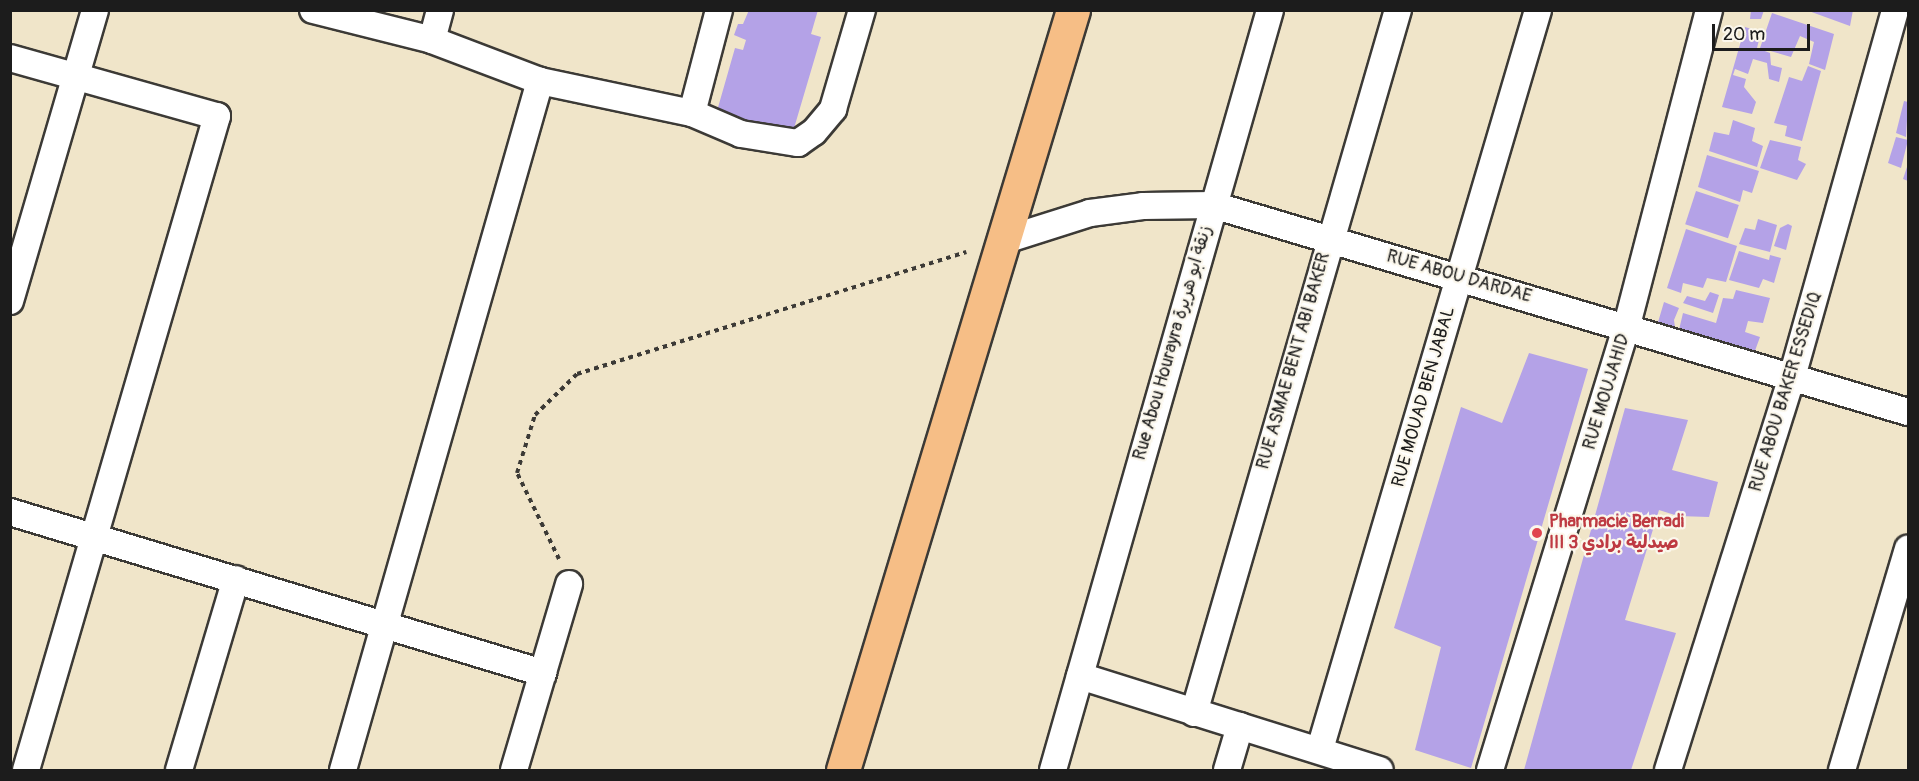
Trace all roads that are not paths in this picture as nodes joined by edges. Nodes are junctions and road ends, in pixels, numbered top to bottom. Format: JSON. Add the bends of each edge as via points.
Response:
{"nodes":[{"id":1,"x":95,"y":10,"type":"edge"},
{"id":2,"x":313,"y":10,"type":"edge"},
{"id":3,"x":440,"y":10,"type":"edge"},
{"id":4,"x":719,"y":10,"type":"edge"},
{"id":5,"x":862,"y":10,"type":"edge"},
{"id":6,"x":1073,"y":10,"type":"edge"},
{"id":7,"x":1270,"y":10,"type":"edge"},
{"id":8,"x":1398,"y":10,"type":"edge"},
{"id":9,"x":1538,"y":10,"type":"edge"},
{"id":10,"x":1709,"y":10,"type":"edge"},
{"id":11,"x":1895,"y":10,"type":"edge"},
{"id":12,"x":432,"y":40,"type":"junction"},
{"id":13,"x":10,"y":58,"type":"edge"},
{"id":14,"x":76,"y":76,"type":"junction"},
{"id":15,"x":540,"y":81,"type":"junction"},
{"id":16,"x":692,"y":113,"type":"junction"},
{"id":17,"x":1213,"y":205,"type":"junction"},
{"id":18,"x":1329,"y":239,"type":"junction"},
{"id":19,"x":1005,"y":240,"type":"junction"},
{"id":20,"x":1460,"y":276,"type":"junction"},
{"id":21,"x":10,"y":301,"type":"edge"},
{"id":22,"x":1627,"y":325,"type":"junction"},
{"id":23,"x":1792,"y":377,"type":"junction"},
{"id":24,"x":1908,"y":412,"type":"edge"},
{"id":25,"x":10,"y":512,"type":"edge"},
{"id":26,"x":94,"y":537,"type":"junction"},
{"id":27,"x":1908,"y":549,"type":"edge"},
{"id":28,"x":236,"y":579,"type":"junction"},
{"id":29,"x":569,"y":584,"type":"road end"},
{"id":30,"x":1903,"y":588,"type":"edge"},
{"id":31,"x":385,"y":623,"type":"junction"},
{"id":32,"x":543,"y":673,"type":"junction"},
{"id":33,"x":1080,"y":676,"type":"junction"},
{"id":34,"x":1194,"y":713,"type":"junction"},
{"id":35,"x":1240,"y":726,"type":"junction"},
{"id":36,"x":1320,"y":749,"type":"junction"},
{"id":37,"x":26,"y":771,"type":"edge"},
{"id":38,"x":179,"y":771,"type":"edge"},
{"id":39,"x":343,"y":771,"type":"edge"},
{"id":40,"x":514,"y":771,"type":"edge"},
{"id":41,"x":843,"y":771,"type":"edge"},
{"id":42,"x":1053,"y":771,"type":"edge"},
{"id":43,"x":1227,"y":771,"type":"edge"},
{"id":44,"x":1380,"y":771,"type":"edge"},
{"id":45,"x":1490,"y":771,"type":"edge"},
{"id":46,"x":1668,"y":771,"type":"edge"},
{"id":47,"x":1842,"y":771,"type":"edge"}],
"edges":[{"from":1,"to":14,"type":"street"},
{"from":2,"to":12,"type":"street"},
{"from":3,"to":12,"type":"street"},
{"from":4,"to":16,"type":"street"},
{"from":5,"to":16,"type":"street","via":[[832,109],[814,132],[798,143],[741,134]]},
{"from":6,"to":19,"type":"main road"},
{"from":7,"to":17,"type":"street","name":"Rue Abou Hourayra زنقة ابو هريرة"},
{"from":8,"to":18,"type":"street","name":"RUE ASMAE BENT ABI BAKER"},
{"from":9,"to":20,"type":"street","name":"RUE MOUAD BEN JABAL"},
{"from":10,"to":22,"type":"street","name":"RUE MOUJAHID"},
{"from":11,"to":23,"type":"street","name":"RUE ABOU BAKER ESSEDIQ"},
{"from":12,"to":15,"type":"street"},
{"from":13,"to":14,"type":"street"},
{"from":14,"to":21,"type":"street"},
{"from":14,"to":26,"type":"street","via":[[217,116]]},
{"from":15,"to":16,"type":"street"},
{"from":15,"to":31,"type":"street"},
{"from":17,"to":18,"type":"street","name":"RUE ABOU DARDAE"},
{"from":17,"to":19,"type":"street","name":"RUE ABOU DARDAE","via":[[1143,206],[1090,213]]},
{"from":17,"to":33,"type":"street","name":"Rue Abou Hourayra زنقة ابو هريرة"},
{"from":18,"to":20,"type":"street","name":"RUE ABOU DARDAE"},
{"from":18,"to":34,"type":"street","name":"RUE ASMAE BENT ABI BAKER"},
{"from":19,"to":41,"type":"main road"},
{"from":20,"to":22,"type":"street","name":"RUE ABOU DARDAE"},
{"from":20,"to":36,"type":"street","name":"RUE MOUAD BEN JABAL"},
{"from":22,"to":23,"type":"street","name":"RUE ABOU DARDAE"},
{"from":22,"to":45,"type":"street","name":"RUE MOUJAHID"},
{"from":23,"to":24,"type":"street","name":"RUE ABOU DARDAE"},
{"from":23,"to":46,"type":"street","name":"RUE ABOU BAKER ESSEDIQ"},
{"from":25,"to":26,"type":"street"},
{"from":26,"to":28,"type":"street"},
{"from":26,"to":37,"type":"street"},
{"from":27,"to":30,"type":"street"},
{"from":28,"to":31,"type":"street"},
{"from":28,"to":38,"type":"street"},
{"from":29,"to":32,"type":"street"},
{"from":30,"to":47,"type":"street"},
{"from":31,"to":32,"type":"street"},
{"from":31,"to":39,"type":"street"},
{"from":32,"to":40,"type":"street"},
{"from":33,"to":34,"type":"street"},
{"from":33,"to":42,"type":"street","name":"Rue Abou Hourayra زنقة ابو هريرة"},
{"from":34,"to":35,"type":"street"},
{"from":35,"to":36,"type":"street"},
{"from":35,"to":43,"type":"street"},
{"from":36,"to":44,"type":"street"}]}
